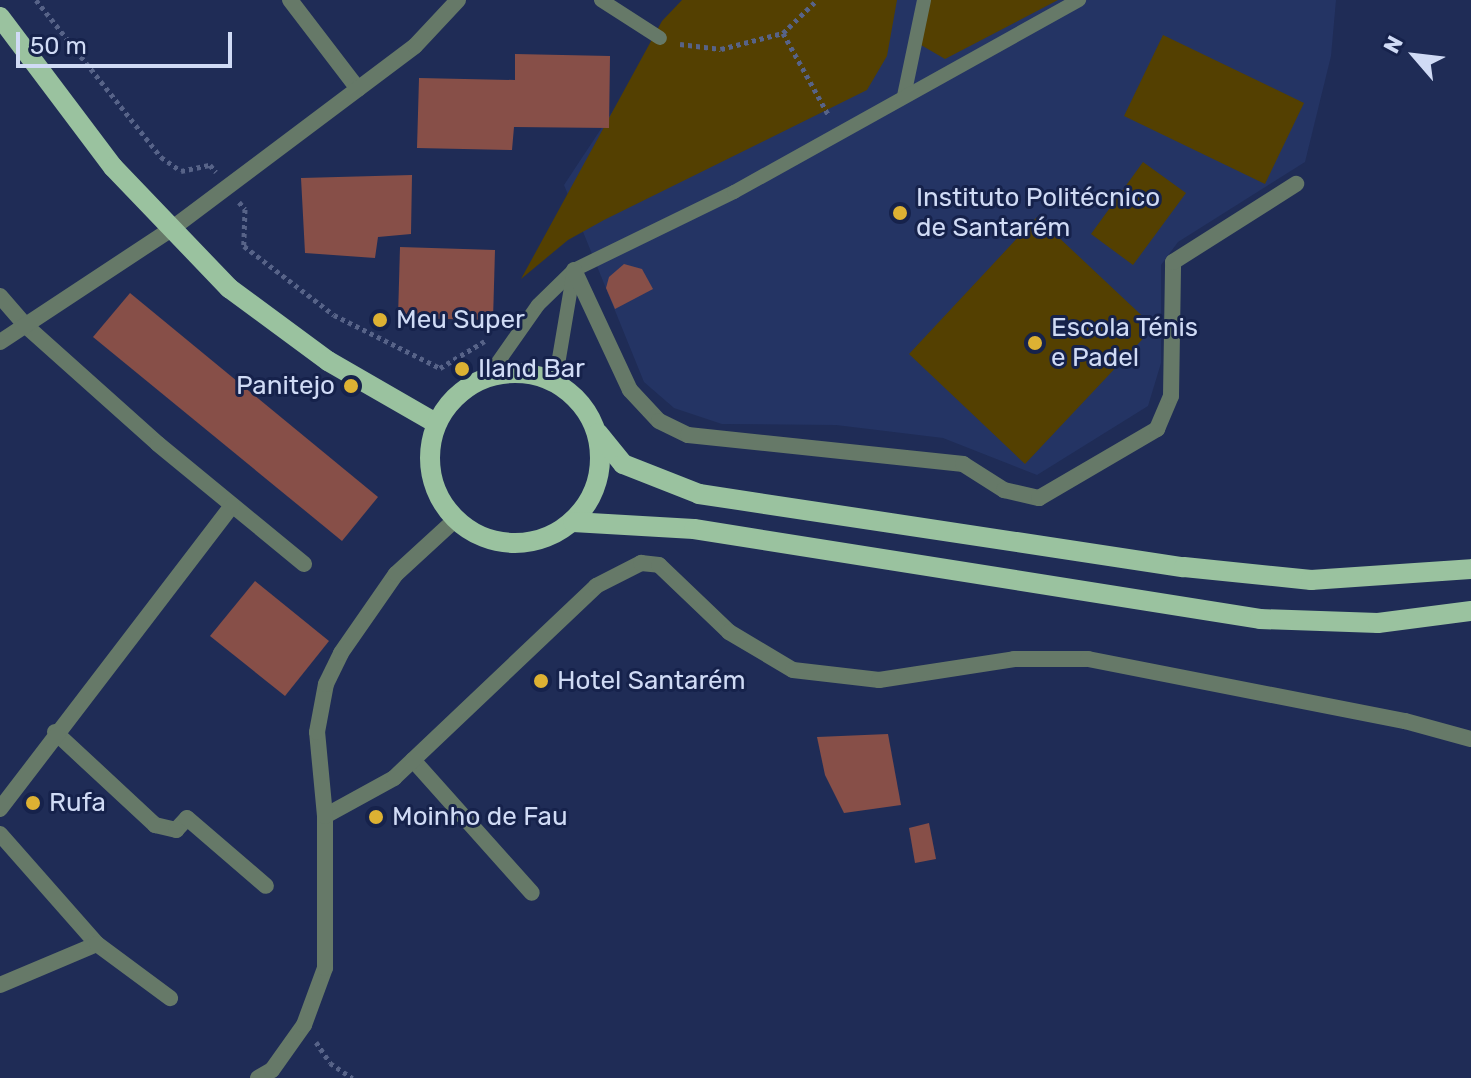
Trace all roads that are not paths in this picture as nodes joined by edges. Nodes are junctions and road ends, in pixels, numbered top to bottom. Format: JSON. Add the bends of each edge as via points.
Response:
{"nodes":[{"id":1,"x":290,"y":0,"type":"edge"},
{"id":2,"x":458,"y":0,"type":"edge"},
{"id":3,"x":601,"y":0,"type":"edge"},
{"id":4,"x":924,"y":0,"type":"edge"},
{"id":5,"x":1079,"y":0,"type":"edge"},
{"id":6,"x":0,"y":17,"type":"edge"},
{"id":7,"x":660,"y":38,"type":"road end"},
{"id":8,"x":358,"y":89,"type":"junction"},
{"id":9,"x":904,"y":96,"type":"junction"},
{"id":10,"x":1296,"y":184,"type":"dead end"},
{"id":11,"x":170,"y":230,"type":"junction"},
{"id":12,"x":574,"y":270,"type":"junction"},
{"id":13,"x":0,"y":296,"type":"edge"},
{"id":14,"x":25,"y":325,"type":"junction"},
{"id":15,"x":0,"y":342,"type":"edge"},
{"id":16,"x":489,"y":375,"type":"junction"},
{"id":17,"x":555,"y":382,"type":"junction"},
{"id":18,"x":436,"y":423,"type":"junction"},
{"id":19,"x":598,"y":433,"type":"junction"},
{"id":20,"x":232,"y":506,"type":"junction"},
{"id":21,"x":455,"y":520,"type":"junction"},
{"id":22,"x":573,"y":522,"type":"junction"},
{"id":23,"x":304,"y":564,"type":"dead end"},
{"id":24,"x":1471,"y":569,"type":"edge"},
{"id":25,"x":1471,"y":611,"type":"edge"},
{"id":26,"x":55,"y":732,"type":"junction"},
{"id":27,"x":1471,"y":739,"type":"edge"},
{"id":28,"x":413,"y":760,"type":"junction"},
{"id":29,"x":0,"y":809,"type":"edge"},
{"id":30,"x":325,"y":816,"type":"junction"},
{"id":31,"x":0,"y":834,"type":"edge"},
{"id":32,"x":266,"y":886,"type":"dead end"},
{"id":33,"x":532,"y":893,"type":"dead end"},
{"id":34,"x":97,"y":944,"type":"junction"},
{"id":35,"x":0,"y":985,"type":"edge"},
{"id":36,"x":170,"y":998,"type":"dead end"},
{"id":37,"x":258,"y":1078,"type":"edge"}],
"edges":[{"from":1,"to":8,"type":"street"},
{"from":2,"to":8,"type":"street","via":[[415,46]]},
{"from":3,"to":7,"type":"lane"},
{"from":4,"to":9,"type":"lane"},
{"from":5,"to":9,"type":"lane"},
{"from":6,"to":11,"type":"main road","via":[[113,167]]},
{"from":8,"to":11,"type":"street"},
{"from":9,"to":12,"type":"lane","via":[[734,192]]},
{"from":10,"to":12,"type":"street","via":[[1173,262],[1171,396],[1157,429],[1039,498],[1004,490],[963,464],[688,435],[659,421],[630,390]]},
{"from":11,"to":14,"type":"street"},
{"from":11,"to":18,"type":"main road","via":[[229,288],[328,361]]},
{"from":12,"to":16,"type":"lane","via":[[538,305]]},
{"from":12,"to":17,"type":"lane"},
{"from":13,"to":14,"type":"street"},
{"from":14,"to":15,"type":"street"},
{"from":14,"to":20,"type":"street"},
{"from":16,"to":17,"type":"main road","via":[[519,372]]},
{"from":16,"to":18,"type":"main road","via":[[453,398]]},
{"from":17,"to":19,"type":"main road","via":[[582,403]]},
{"from":18,"to":21,"type":"main road","via":[[429,457],[438,496]]},
{"from":19,"to":22,"type":"main road","via":[[601,463],[591,498]]},
{"from":19,"to":24,"type":"main road","via":[[623,464],[699,494],[1184,567],[1311,580]]},
{"from":20,"to":23,"type":"street"},
{"from":20,"to":26,"type":"street"},
{"from":21,"to":22,"type":"main road","via":[[481,537],[506,543],[536,541]]},
{"from":21,"to":30,"type":"street","via":[[396,574],[326,684],[317,732]]},
{"from":22,"to":25,"type":"main road","via":[[694,529],[1260,619],[1378,623]]},
{"from":26,"to":29,"type":"street"},
{"from":26,"to":32,"type":"street","via":[[155,825],[176,830],[187,818]]},
{"from":27,"to":28,"type":"street","via":[[1405,721],[1088,659],[1014,659],[879,680],[793,670],[729,632],[659,565],[641,563],[596,586]]},
{"from":28,"to":30,"type":"street","via":[[373,793]]},
{"from":28,"to":33,"type":"street"},
{"from":30,"to":37,"type":"street","via":[[325,968],[304,1025],[272,1070]]},
{"from":31,"to":34,"type":"street"},
{"from":34,"to":35,"type":"street"},
{"from":34,"to":36,"type":"street"}]}
